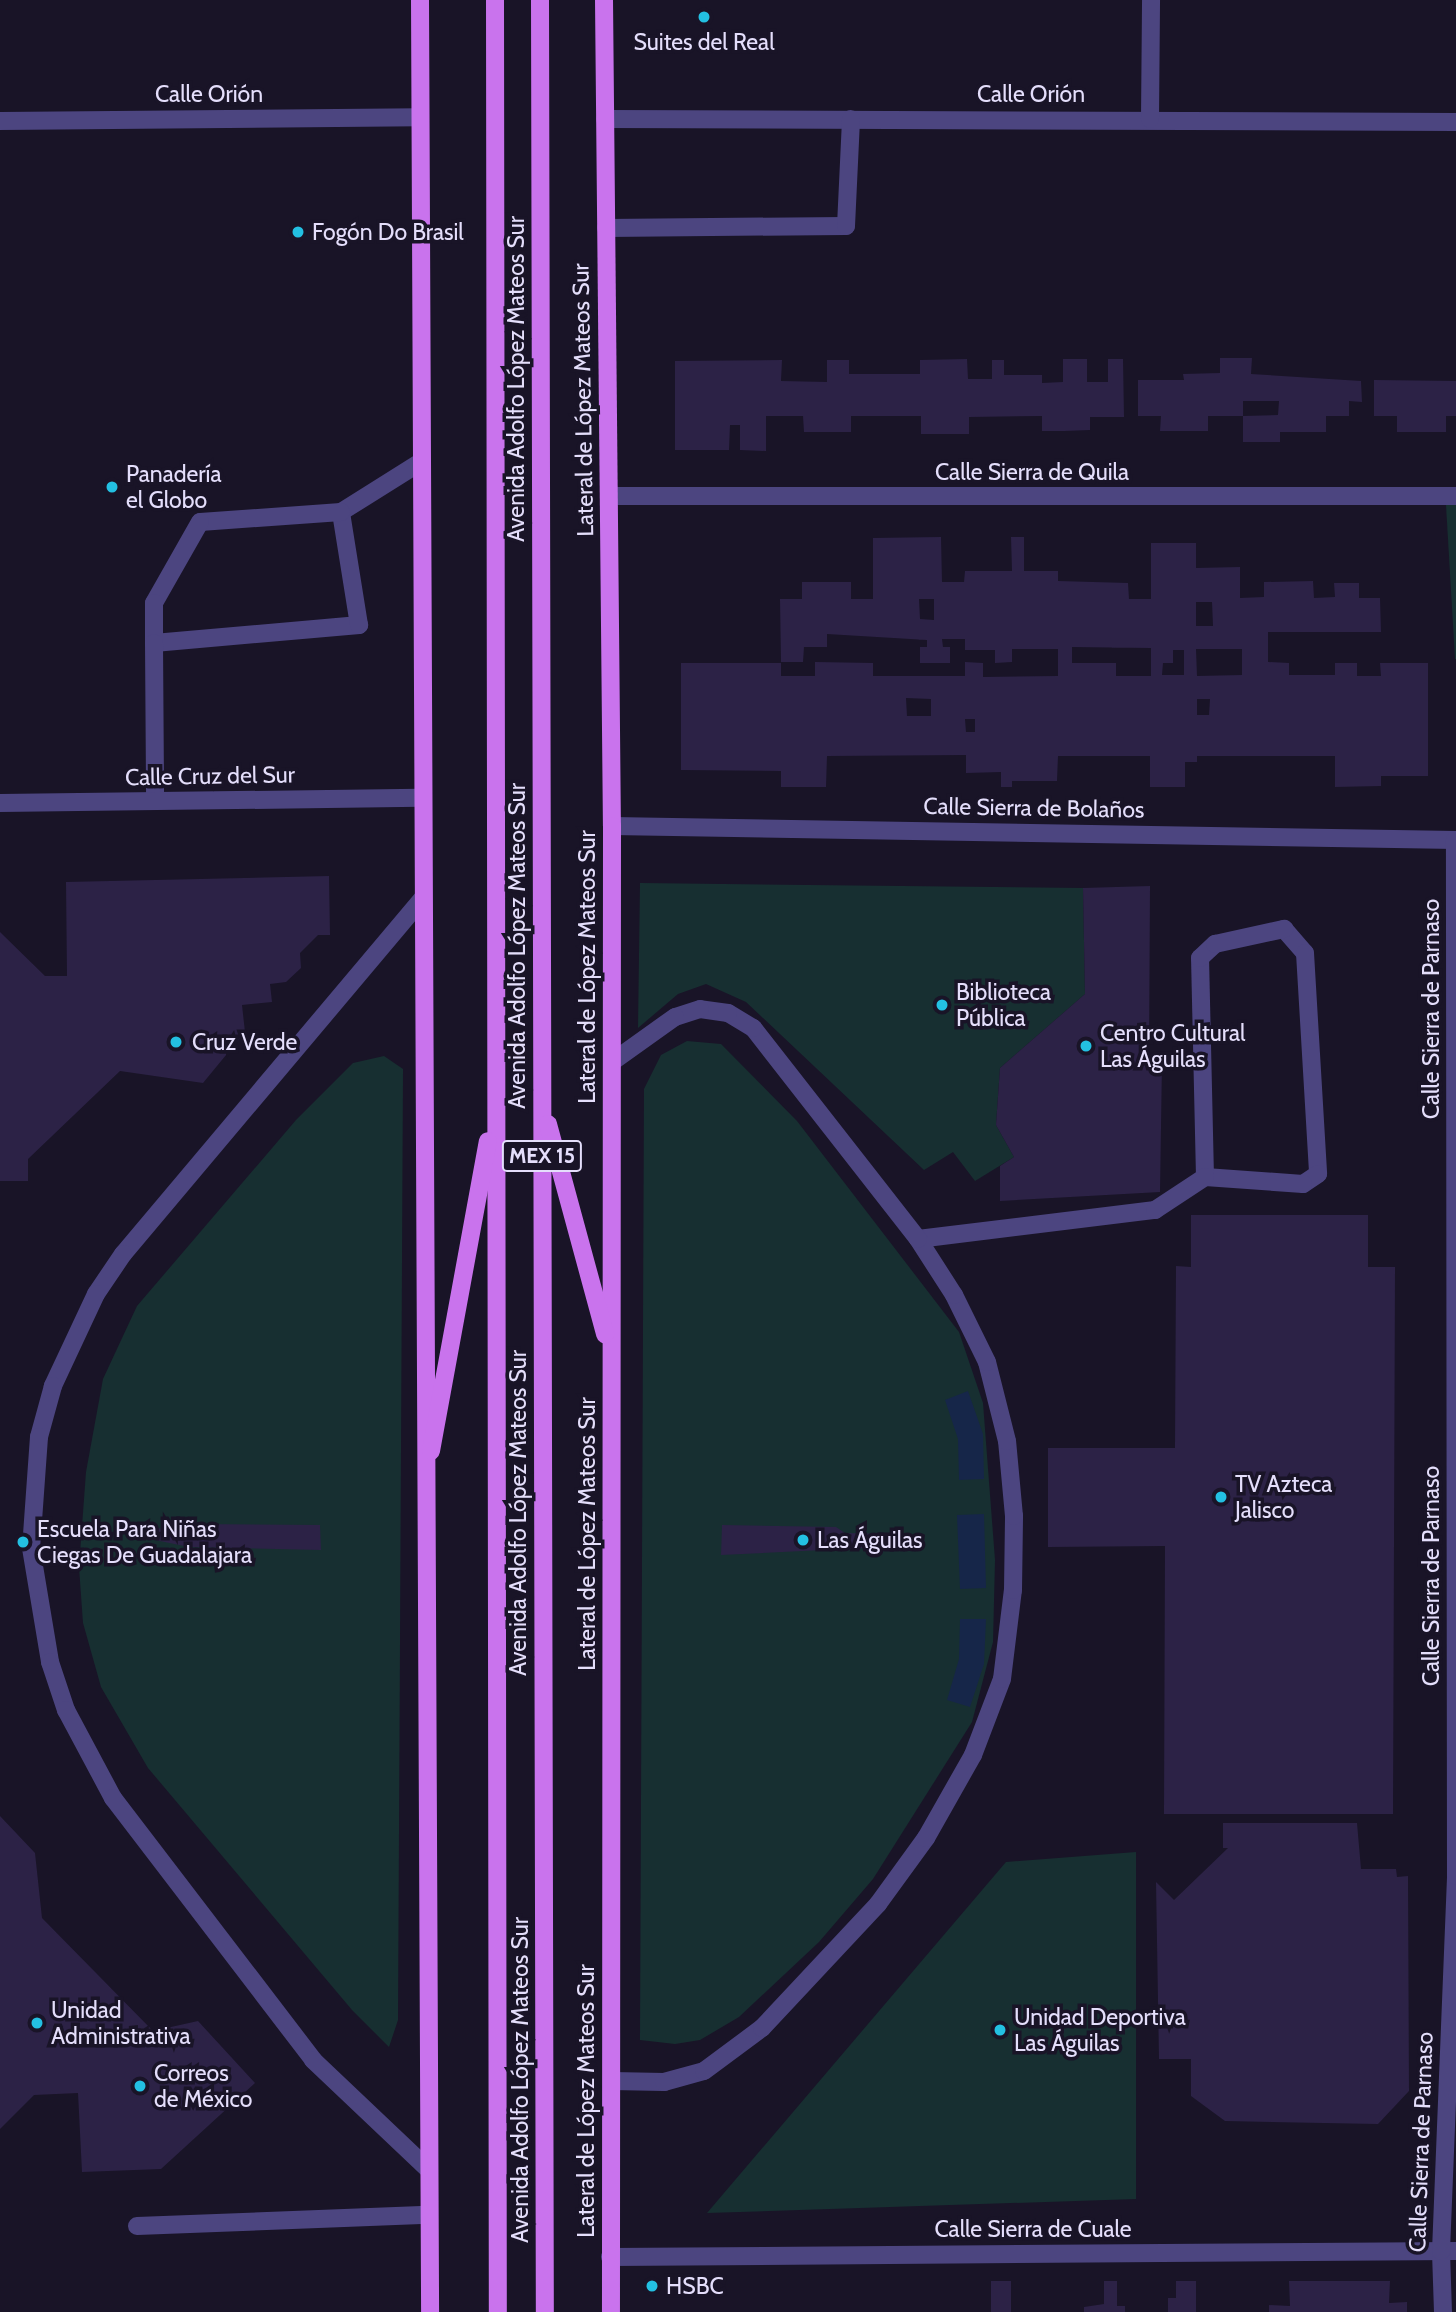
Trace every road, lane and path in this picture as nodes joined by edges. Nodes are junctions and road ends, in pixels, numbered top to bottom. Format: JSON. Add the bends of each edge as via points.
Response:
{"nodes":[{"id":1,"x":420,"y":0,"type":"edge"},
{"id":2,"x":495,"y":0,"type":"edge"},
{"id":3,"x":540,"y":0,"type":"edge"},
{"id":4,"x":604,"y":0,"type":"edge"},
{"id":5,"x":1151,"y":0,"type":"edge"},
{"id":6,"x":419,"y":117,"type":"junction"},
{"id":7,"x":1150,"y":118,"type":"junction"},
{"id":8,"x":605,"y":119,"type":"junction"},
{"id":9,"x":851,"y":119,"type":"junction"},
{"id":10,"x":0,"y":121,"type":"edge"},
{"id":11,"x":1456,"y":122,"type":"edge"},
{"id":12,"x":606,"y":228,"type":"junction"},
{"id":13,"x":419,"y":463,"type":"junction"},
{"id":14,"x":609,"y":496,"type":"junction"},
{"id":15,"x":1456,"y":496,"type":"edge"},
{"id":16,"x":341,"y":512,"type":"junction"},
{"id":17,"x":154,"y":643,"type":"junction"},
{"id":18,"x":420,"y":798,"type":"junction"},
{"id":19,"x":155,"y":801,"type":"junction"},
{"id":20,"x":0,"y":803,"type":"edge"},
{"id":21,"x":612,"y":826,"type":"junction"},
{"id":22,"x":1455,"y":839,"type":"edge"},
{"id":23,"x":422,"y":899,"type":"junction"},
{"id":24,"x":612,"y":1062,"type":"junction"},
{"id":25,"x":496,"y":1096,"type":"junction"},
{"id":26,"x":542,"y":1100,"type":"junction"},
{"id":27,"x":1205,"y":1177,"type":"junction"},
{"id":28,"x":1456,"y":1180,"type":"edge"},
{"id":29,"x":918,"y":1239,"type":"junction"},
{"id":30,"x":611,"y":1357,"type":"junction"},
{"id":31,"x":423,"y":1497,"type":"junction"},
{"id":32,"x":1456,"y":1526,"type":"edge"},
{"id":33,"x":1456,"y":1876,"type":"edge"},
{"id":34,"x":611,"y":2081,"type":"junction"},
{"id":35,"x":428,"y":2168,"type":"junction"},
{"id":36,"x":428,"y":2215,"type":"junction"},
{"id":37,"x":137,"y":2225,"type":"dead end"},
{"id":38,"x":1449,"y":2251,"type":"edge"},
{"id":39,"x":610,"y":2257,"type":"junction"},
{"id":40,"x":430,"y":2312,"type":"edge"},
{"id":41,"x":498,"y":2312,"type":"edge"},
{"id":42,"x":545,"y":2312,"type":"edge"},
{"id":43,"x":601,"y":2312,"type":"edge"},
{"id":44,"x":611,"y":2312,"type":"edge"},
{"id":45,"x":1443,"y":2312,"type":"edge"}],
"edges":[{"from":1,"to":6,"type":"main road"},
{"from":2,"to":25,"type":"main road","name":"Avenida Adolfo López Mateos Sur","number":"MEX 15"},
{"from":3,"to":26,"type":"main road","name":"Avenida Adolfo López Mateos Sur","number":"MEX 15"},
{"from":4,"to":8,"type":"main road","name":"Lateral de López Mateos Sur"},
{"from":5,"to":7,"type":"street"},
{"from":6,"to":10,"type":"street","name":"Calle Orión"},
{"from":6,"to":13,"type":"main road"},
{"from":7,"to":9,"type":"street","name":"Calle Orión"},
{"from":7,"to":11,"type":"street","name":"Calle Orión"},
{"from":8,"to":9,"type":"street","name":"Calle Orión"},
{"from":8,"to":12,"type":"main road","name":"Lateral de López Mateos Sur"},
{"from":9,"to":12,"type":"street","via":[[846,226]]},
{"from":12,"to":14,"type":"main road","name":"Lateral de López Mateos Sur"},
{"from":13,"to":16,"type":"street"},
{"from":13,"to":18,"type":"main road"},
{"from":14,"to":15,"type":"street","name":"Calle Sierra de Quila"},
{"from":14,"to":21,"type":"main road","name":"Lateral de López Mateos Sur"},
{"from":16,"to":17,"type":"street","via":[[200,523],[155,603]]},
{"from":16,"to":17,"type":"street","via":[[359,625]]},
{"from":17,"to":19,"type":"street"},
{"from":18,"to":19,"type":"street","name":"Calle Cruz del Sur"},
{"from":18,"to":23,"type":"main road"},
{"from":19,"to":20,"type":"street","name":"Calle Cruz del Sur"},
{"from":21,"to":22,"type":"street","name":"Calle Sierra de Bolaños"},
{"from":21,"to":24,"type":"main road","name":"Lateral de López Mateos Sur"},
{"from":22,"to":28,"type":"street","name":"Calle Sierra de Parnaso"},
{"from":23,"to":31,"type":"main road"},
{"from":23,"to":35,"type":"street","via":[[123,1254],[96,1294],[62,1362],[43,1424],[32,1489],[31,1548],[50,1662],[66,1710],[113,1798],[313,2060]]},
{"from":24,"to":29,"type":"street","via":[[675,1017],[700,1009],[728,1013],[753,1028]]},
{"from":24,"to":30,"type":"main road","name":"Lateral de López Mateos Sur"},
{"from":25,"to":31,"type":"main road"},
{"from":25,"to":41,"type":"main road","name":"Avenida Adolfo López Mateos Sur","number":"MEX 15"},
{"from":26,"to":30,"type":"main road"},
{"from":26,"to":42,"type":"main road","name":"Avenida Adolfo López Mateos Sur","number":"MEX 15"},
{"from":27,"to":27,"type":"street","via":[[1303,1184],[1318,1174],[1305,953],[1284,929],[1215,944],[1200,958]]},
{"from":27,"to":29,"type":"street","via":[[1155,1210]]},
{"from":28,"to":32,"type":"street","name":"Calle Sierra de Parnaso"},
{"from":29,"to":34,"type":"street","via":[[954,1295],[987,1362],[1007,1441],[1014,1516],[1013,1590],[1002,1679],[973,1755],[926,1838],[878,1904],[762,2028],[704,2071],[664,2082]]},
{"from":30,"to":34,"type":"main road","name":"Lateral de López Mateos Sur"},
{"from":31,"to":35,"type":"main road"},
{"from":32,"to":33,"type":"street","name":"Calle Sierra de Parnaso"},
{"from":33,"to":38,"type":"street","name":"Calle Sierra de Parnaso"},
{"from":34,"to":39,"type":"main road","name":"Lateral de López Mateos Sur"},
{"from":35,"to":36,"type":"main road"},
{"from":36,"to":37,"type":"street"},
{"from":36,"to":40,"type":"main road"},
{"from":38,"to":39,"type":"street","name":"Calle Sierra de Cuale"},
{"from":38,"to":45,"type":"street","name":"Calle Sierra de Parnaso"},
{"from":39,"to":43,"type":"main road"},
{"from":39,"to":44,"type":"main road","name":"Lateral de López Mateos Sur"}]}
